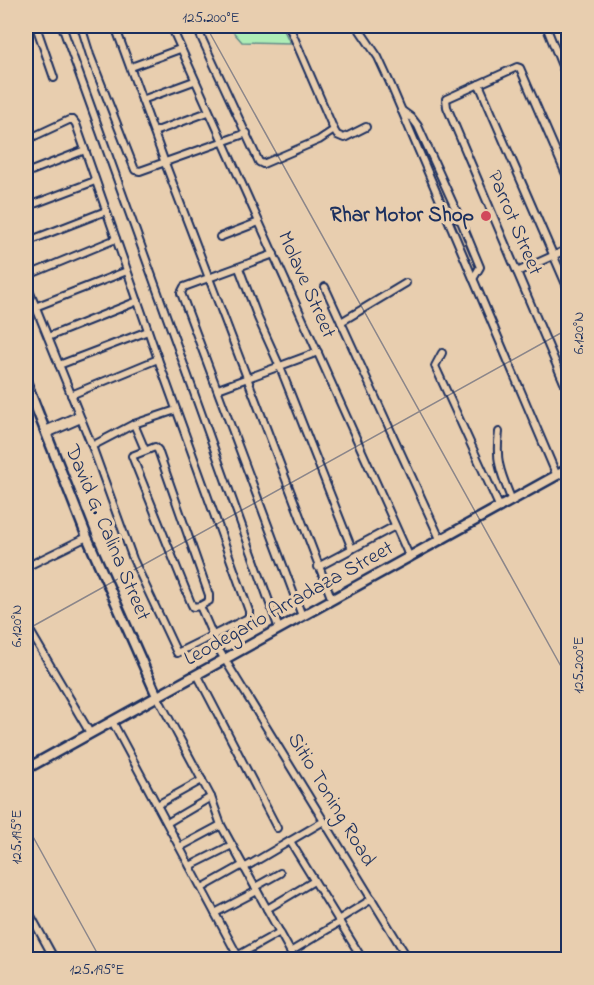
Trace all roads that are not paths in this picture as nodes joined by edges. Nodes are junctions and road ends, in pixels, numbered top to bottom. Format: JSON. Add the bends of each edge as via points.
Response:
{"nodes":[{"id":1,"x":36,"y":26,"type":"edge"},
{"id":2,"x":62,"y":26,"type":"edge"},
{"id":3,"x":81,"y":26,"type":"edge"},
{"id":4,"x":115,"y":26,"type":"edge"},
{"id":5,"x":171,"y":26,"type":"edge"},
{"id":6,"x":196,"y":26,"type":"edge"},
{"id":7,"x":289,"y":26,"type":"edge"},
{"id":8,"x":357,"y":26,"type":"edge"},
{"id":9,"x":546,"y":26,"type":"edge"},
{"id":10,"x":180,"y":49,"type":"junction"},
{"id":11,"x":568,"y":56,"type":"edge"},
{"id":12,"x":560,"y":60,"type":"junction"},
{"id":13,"x":131,"y":67,"type":"junction"},
{"id":14,"x":54,"y":78,"type":"dead end"},
{"id":15,"x":194,"y":81,"type":"junction"},
{"id":16,"x":568,"y":81,"type":"edge"},
{"id":17,"x":479,"y":84,"type":"junction"},
{"id":18,"x":142,"y":100,"type":"junction"},
{"id":19,"x":401,"y":110,"type":"junction"},
{"id":20,"x":208,"y":112,"type":"junction"},
{"id":21,"x":410,"y":117,"type":"junction"},
{"id":22,"x":407,"y":125,"type":"junction"},
{"id":23,"x":366,"y":127,"type":"dead end"},
{"id":24,"x":334,"y":130,"type":"junction"},
{"id":25,"x":154,"y":132,"type":"junction"},
{"id":26,"x":247,"y":133,"type":"junction"},
{"id":27,"x":26,"y":140,"type":"edge"},
{"id":28,"x":222,"y":143,"type":"junction"},
{"id":29,"x":85,"y":150,"type":"junction"},
{"id":30,"x":165,"y":163,"type":"junction"},
{"id":31,"x":26,"y":173,"type":"edge"},
{"id":32,"x":568,"y":179,"type":"edge"},
{"id":33,"x":95,"y":181,"type":"junction"},
{"id":34,"x":26,"y":207,"type":"edge"},
{"id":35,"x":442,"y":209,"type":"junction"},
{"id":36,"x":106,"y":211,"type":"junction"},
{"id":37,"x":461,"y":221,"type":"junction"},
{"id":38,"x":259,"y":222,"type":"junction"},
{"id":39,"x":220,"y":237,"type":"dead end"},
{"id":40,"x":116,"y":239,"type":"junction"},
{"id":41,"x":26,"y":242,"type":"edge"},
{"id":42,"x":568,"y":249,"type":"edge"},
{"id":43,"x":460,"y":250,"type":"junction"},
{"id":44,"x":474,"y":252,"type":"junction"},
{"id":45,"x":274,"y":254,"type":"junction"},
{"id":46,"x":554,"y":256,"type":"junction"},
{"id":47,"x":239,"y":267,"type":"junction"},
{"id":48,"x":127,"y":270,"type":"junction"},
{"id":49,"x":517,"y":272,"type":"junction"},
{"id":50,"x":26,"y":276,"type":"edge"},
{"id":51,"x":209,"y":278,"type":"junction"},
{"id":52,"x":473,"y":279,"type":"junction"},
{"id":53,"x":26,"y":283,"type":"edge"},
{"id":54,"x":406,"y":283,"type":"dead end"},
{"id":55,"x":325,"y":287,"type":"dead end"},
{"id":56,"x":568,"y":289,"type":"edge"},
{"id":57,"x":138,"y":301,"type":"junction"},
{"id":58,"x":35,"y":307,"type":"junction"},
{"id":59,"x":341,"y":322,"type":"junction"},
{"id":60,"x":148,"y":331,"type":"junction"},
{"id":61,"x":48,"y":337,"type":"junction"},
{"id":62,"x":318,"y":352,"type":"junction"},
{"id":63,"x":442,"y":353,"type":"dead end"},
{"id":64,"x":158,"y":359,"type":"junction"},
{"id":65,"x":59,"y":365,"type":"junction"},
{"id":66,"x":280,"y":367,"type":"junction"},
{"id":67,"x":248,"y":379,"type":"junction"},
{"id":68,"x":26,"y":382,"type":"edge"},
{"id":69,"x":218,"y":389,"type":"junction"},
{"id":70,"x":568,"y":392,"type":"edge"},
{"id":71,"x":71,"y":395,"type":"junction"},
{"id":72,"x":176,"y":410,"type":"junction"},
{"id":73,"x":80,"y":417,"type":"junction"},
{"id":74,"x":134,"y":424,"type":"junction"},
{"id":75,"x":46,"y":432,"type":"junction"},
{"id":76,"x":499,"y":432,"type":"dead end"},
{"id":77,"x":92,"y":446,"type":"junction"},
{"id":78,"x":145,"y":450,"type":"junction"},
{"id":79,"x":568,"y":469,"type":"edge"},
{"id":80,"x":557,"y":476,"type":"junction"},
{"id":81,"x":512,"y":501,"type":"junction"},
{"id":82,"x":500,"y":508,"type":"junction"},
{"id":83,"x":395,"y":526,"type":"junction"},
{"id":84,"x":87,"y":537,"type":"junction"},
{"id":85,"x":441,"y":541,"type":"junction"},
{"id":86,"x":351,"y":549,"type":"junction"},
{"id":87,"x":410,"y":558,"type":"junction"},
{"id":88,"x":26,"y":567,"type":"edge"},
{"id":89,"x":318,"y":567,"type":"junction"},
{"id":90,"x":332,"y":600,"type":"junction"},
{"id":91,"x":200,"y":606,"type":"junction"},
{"id":92,"x":303,"y":616,"type":"junction"},
{"id":93,"x":26,"y":624,"type":"edge"},
{"id":94,"x":279,"y":629,"type":"junction"},
{"id":95,"x":212,"y":637,"type":"junction"},
{"id":96,"x":225,"y":658,"type":"junction"},
{"id":97,"x":197,"y":674,"type":"junction"},
{"id":98,"x":157,"y":696,"type":"junction"},
{"id":99,"x":112,"y":721,"type":"junction"},
{"id":100,"x":90,"y":734,"type":"junction"},
{"id":101,"x":26,"y":769,"type":"edge"},
{"id":102,"x":202,"y":780,"type":"junction"},
{"id":103,"x":211,"y":797,"type":"junction"},
{"id":104,"x":157,"y":805,"type":"junction"},
{"id":105,"x":324,"y":821,"type":"junction"},
{"id":106,"x":167,"y":823,"type":"junction"},
{"id":107,"x":221,"y":825,"type":"junction"},
{"id":108,"x":278,"y":828,"type":"dead end"},
{"id":109,"x":290,"y":841,"type":"junction"},
{"id":110,"x":232,"y":845,"type":"junction"},
{"id":111,"x":180,"y":847,"type":"junction"},
{"id":112,"x":190,"y":866,"type":"junction"},
{"id":113,"x":244,"y":866,"type":"junction"},
{"id":114,"x":280,"y":873,"type":"dead end"},
{"id":115,"x":314,"y":880,"type":"junction"},
{"id":116,"x":202,"y":888,"type":"junction"},
{"id":117,"x":256,"y":889,"type":"junction"},
{"id":118,"x":372,"y":899,"type":"junction"},
{"id":119,"x":26,"y":907,"type":"edge"},
{"id":120,"x":267,"y":909,"type":"junction"},
{"id":121,"x":215,"y":913,"type":"junction"},
{"id":122,"x":339,"y":921,"type":"junction"},
{"id":123,"x":280,"y":932,"type":"junction"},
{"id":124,"x":291,"y":952,"type":"junction"},
{"id":125,"x":238,"y":958,"type":"edge"},
{"id":126,"x":55,"y":960,"type":"edge"},
{"id":127,"x":295,"y":960,"type":"edge"},
{"id":128,"x":363,"y":960,"type":"edge"},
{"id":129,"x":409,"y":960,"type":"edge"}],
"edges":[{"from":1,"to":14,"type":"street"},
{"from":2,"to":94,"type":"street"},
{"from":3,"to":30,"type":"street","via":[[134,168],[140,171]]},
{"from":4,"to":13,"type":"street"},
{"from":5,"to":10,"type":"street","name":"Molave Street"},
{"from":6,"to":26,"type":"street"},
{"from":7,"to":24,"type":"street"},
{"from":8,"to":19,"type":"street","via":[[378,57]]},
{"from":9,"to":12,"type":"street"},
{"from":10,"to":13,"type":"street"},
{"from":10,"to":15,"type":"street","name":"Molave Street"},
{"from":11,"to":12,"type":"street"},
{"from":12,"to":16,"type":"street"},
{"from":13,"to":18,"type":"street"},
{"from":15,"to":18,"type":"street"},
{"from":15,"to":20,"type":"street","name":"Molave Street"},
{"from":17,"to":32,"type":"street","via":[[520,68]]},
{"from":17,"to":46,"type":"street"},
{"from":17,"to":49,"type":"street","name":"Parrot Street","via":[[446,99],[447,107]]},
{"from":18,"to":25,"type":"street"},
{"from":19,"to":21,"type":"street"},
{"from":19,"to":22,"type":"street"},
{"from":20,"to":25,"type":"street"},
{"from":20,"to":28,"type":"street","name":"Molave Street"},
{"from":21,"to":22,"type":"street"},
{"from":21,"to":37,"type":"street"},
{"from":22,"to":35,"type":"street"},
{"from":23,"to":24,"type":"street","via":[[344,138]]},
{"from":24,"to":26,"type":"street","via":[[263,164]]},
{"from":25,"to":30,"type":"street"},
{"from":26,"to":28,"type":"street"},
{"from":27,"to":29,"type":"street","via":[[73,120]]},
{"from":28,"to":30,"type":"street"},
{"from":28,"to":38,"type":"street","name":"Molave Street"},
{"from":29,"to":31,"type":"street"},
{"from":29,"to":33,"type":"street"},
{"from":30,"to":51,"type":"street"},
{"from":33,"to":34,"type":"street"},
{"from":33,"to":36,"type":"street"},
{"from":35,"to":37,"type":"street"},
{"from":35,"to":43,"type":"street"},
{"from":36,"to":40,"type":"street"},
{"from":36,"to":41,"type":"street"},
{"from":37,"to":44,"type":"street"},
{"from":38,"to":39,"type":"street"},
{"from":38,"to":45,"type":"street","name":"Molave Street"},
{"from":40,"to":48,"type":"street"},
{"from":40,"to":50,"type":"street"},
{"from":42,"to":46,"type":"street"},
{"from":43,"to":44,"type":"street"},
{"from":43,"to":52,"type":"street"},
{"from":44,"to":52,"type":"street","via":[[480,267]]},
{"from":45,"to":47,"type":"street"},
{"from":45,"to":62,"type":"street","name":"Molave Street"},
{"from":46,"to":49,"type":"street"},
{"from":46,"to":56,"type":"street"},
{"from":47,"to":51,"type":"street"},
{"from":47,"to":66,"type":"street"},
{"from":48,"to":57,"type":"street"},
{"from":48,"to":58,"type":"street"},
{"from":49,"to":70,"type":"street","name":"Parrot Street"},
{"from":51,"to":67,"type":"street"},
{"from":51,"to":69,"type":"street","via":[[184,287],[182,293]]},
{"from":52,"to":80,"type":"street"},
{"from":53,"to":58,"type":"street"},
{"from":54,"to":59,"type":"street"},
{"from":55,"to":59,"type":"street"},
{"from":57,"to":60,"type":"street"},
{"from":57,"to":61,"type":"street"},
{"from":58,"to":61,"type":"street"},
{"from":59,"to":85,"type":"street"},
{"from":60,"to":64,"type":"street"},
{"from":60,"to":65,"type":"street"},
{"from":61,"to":65,"type":"street"},
{"from":62,"to":66,"type":"street"},
{"from":62,"to":83,"type":"street","name":"Molave Street"},
{"from":63,"to":82,"type":"street","via":[[435,366]]},
{"from":64,"to":71,"type":"street"},
{"from":64,"to":72,"type":"street"},
{"from":65,"to":71,"type":"street"},
{"from":66,"to":67,"type":"street"},
{"from":66,"to":86,"type":"street"},
{"from":67,"to":69,"type":"street"},
{"from":67,"to":89,"type":"street"},
{"from":68,"to":75,"type":"street","name":"David G. Calina Street"},
{"from":69,"to":92,"type":"street"},
{"from":71,"to":73,"type":"street"},
{"from":72,"to":74,"type":"street"},
{"from":72,"to":95,"type":"street","via":[[249,611],[246,619]]},
{"from":73,"to":75,"type":"street"},
{"from":73,"to":77,"type":"street"},
{"from":74,"to":77,"type":"street"},
{"from":74,"to":78,"type":"street"},
{"from":75,"to":84,"type":"street","name":"David G. Calina Street"},
{"from":76,"to":81,"type":"street","via":[[498,465]]},
{"from":77,"to":95,"type":"street","via":[[133,560],[177,653]]},
{"from":78,"to":91,"type":"street","via":[[132,456],[190,603]]},
{"from":78,"to":91,"type":"street","via":[[157,447],[210,599]]},
{"from":79,"to":80,"type":"street","name":"Leodegario Arradaza Street"},
{"from":80,"to":81,"type":"street","name":"Leodegario Arradaza Street"},
{"from":81,"to":82,"type":"street","name":"Leodegario Arradaza Street"},
{"from":82,"to":85,"type":"street","name":"Leodegario Arradaza Street"},
{"from":83,"to":86,"type":"street"},
{"from":83,"to":87,"type":"street","name":"Molave Street"},
{"from":84,"to":88,"type":"street"},
{"from":84,"to":98,"type":"street","name":"David G. Calina Street"},
{"from":85,"to":87,"type":"street","name":"Leodegario Arradaza Street"},
{"from":86,"to":89,"type":"street"},
{"from":87,"to":90,"type":"street","name":"Leodegario Arradaza Street"},
{"from":89,"to":90,"type":"street"},
{"from":90,"to":92,"type":"street","name":"Leodegario Arradaza Street"},
{"from":91,"to":95,"type":"street","name":"Sitio Toning Road"},
{"from":92,"to":94,"type":"street","name":"Leodegario Arradaza Street"},
{"from":93,"to":100,"type":"street"},
{"from":94,"to":96,"type":"street","name":"Leodegario Arradaza Street"},
{"from":95,"to":96,"type":"street","name":"Sitio Toning Road"},
{"from":96,"to":97,"type":"street","name":"Leodegario Arradaza Street"},
{"from":96,"to":105,"type":"street","name":"Sitio Toning Road"},
{"from":97,"to":98,"type":"street","name":"Leodegario Arradaza Street"},
{"from":97,"to":108,"type":"street"},
{"from":98,"to":99,"type":"street","name":"Leodegario Arradaza Street"},
{"from":98,"to":102,"type":"street"},
{"from":99,"to":100,"type":"street","name":"Leodegario Arradaza Street"},
{"from":99,"to":104,"type":"street"},
{"from":100,"to":101,"type":"street","name":"Leodegario Arradaza Street"},
{"from":102,"to":103,"type":"street"},
{"from":102,"to":104,"type":"street"},
{"from":103,"to":106,"type":"street"},
{"from":103,"to":107,"type":"street"},
{"from":104,"to":106,"type":"street"},
{"from":105,"to":109,"type":"street"},
{"from":105,"to":118,"type":"street","name":"Sitio Toning Road"},
{"from":106,"to":111,"type":"street"},
{"from":107,"to":110,"type":"street"},
{"from":107,"to":111,"type":"street"},
{"from":109,"to":113,"type":"street"},
{"from":109,"to":115,"type":"street"},
{"from":110,"to":112,"type":"street"},
{"from":110,"to":113,"type":"street"},
{"from":111,"to":112,"type":"street"},
{"from":112,"to":116,"type":"street"},
{"from":113,"to":116,"type":"street"},
{"from":113,"to":117,"type":"street"},
{"from":114,"to":117,"type":"street"},
{"from":115,"to":120,"type":"street"},
{"from":115,"to":122,"type":"street"},
{"from":116,"to":121,"type":"street"},
{"from":117,"to":120,"type":"street"},
{"from":117,"to":121,"type":"street"},
{"from":118,"to":122,"type":"street"},
{"from":118,"to":129,"type":"street","name":"Sitio Toning Road"},
{"from":119,"to":126,"type":"street"},
{"from":120,"to":123,"type":"street"},
{"from":121,"to":125,"type":"street"},
{"from":122,"to":124,"type":"street"},
{"from":122,"to":128,"type":"street"},
{"from":123,"to":124,"type":"street"},
{"from":123,"to":125,"type":"street"},
{"from":124,"to":127,"type":"street"}]}
